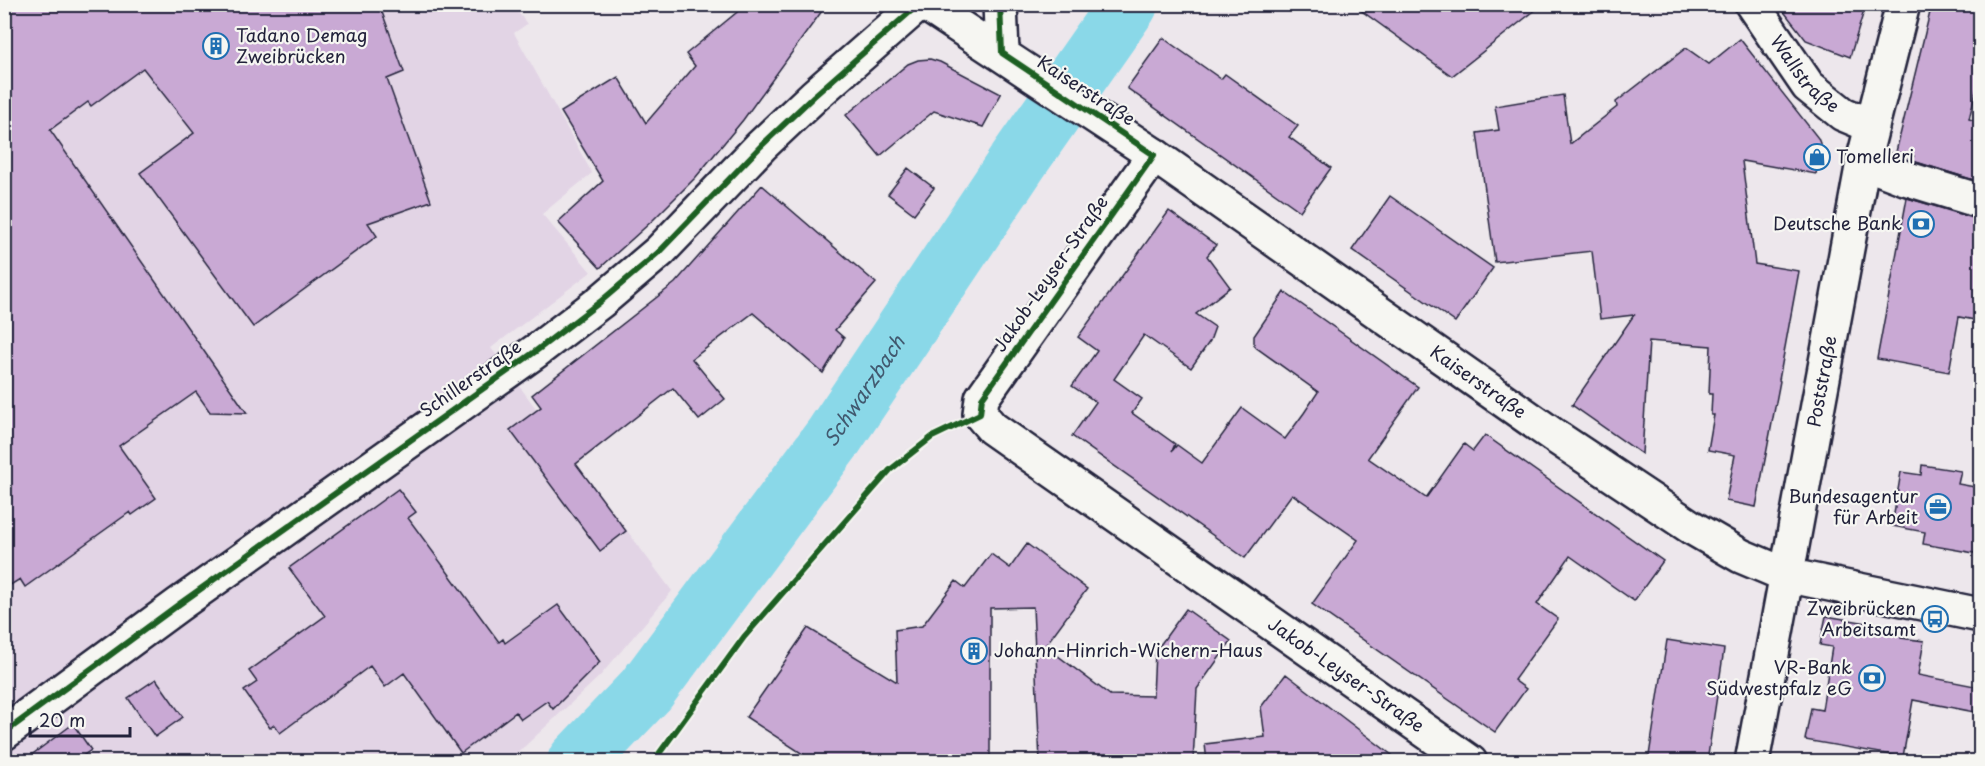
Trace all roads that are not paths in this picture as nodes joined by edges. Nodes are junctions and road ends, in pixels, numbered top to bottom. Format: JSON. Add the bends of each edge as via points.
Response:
{"nodes":[{"id":1,"x":919,"y":4,"type":"edge"},
{"id":2,"x":925,"y":4,"type":"edge"},
{"id":3,"x":1000,"y":4,"type":"edge"},
{"id":4,"x":1752,"y":4,"type":"edge"},
{"id":5,"x":1903,"y":4,"type":"edge"},
{"id":6,"x":1006,"y":56,"type":"junction"},
{"id":7,"x":1872,"y":126,"type":"junction"},
{"id":8,"x":1154,"y":154,"type":"junction"},
{"id":9,"x":1863,"y":162,"type":"junction"},
{"id":10,"x":1980,"y":201,"type":"edge"},
{"id":11,"x":1786,"y":575,"type":"junction"},
{"id":12,"x":1980,"y":615,"type":"edge"},
{"id":13,"x":4,"y":734,"type":"edge"},
{"id":14,"x":1470,"y":762,"type":"edge"},
{"id":15,"x":1752,"y":762,"type":"edge"}],
"edges":[{"from":1,"to":13,"type":"street","name":"Schillerstraße","via":[[814,96],[660,251],[600,302]]},
{"from":2,"to":6,"type":"street","name":"Kaiserstraße"},
{"from":3,"to":6,"type":"street"},
{"from":4,"to":7,"type":"street","name":"Wallstraße","via":[[1808,86],[1842,114]]},
{"from":5,"to":7,"type":"street","name":"Poststraße"},
{"from":6,"to":8,"type":"street","name":"Kaiserstraße"},
{"from":7,"to":9,"type":"street","name":"Poststraße"},
{"from":8,"to":11,"type":"street","name":"Kaiserstraße","via":[[1671,514],[1741,556]]},
{"from":8,"to":14,"type":"street","name":"Jakob-Leyser-Straße","via":[[982,398],[980,414],[992,428]]},
{"from":9,"to":10,"type":"street"},
{"from":9,"to":11,"type":"street","name":"Poststraße"},
{"from":11,"to":12,"type":"street","name":"Kaiserstraße"},
{"from":11,"to":15,"type":"street","name":"Poststraße"}]}
